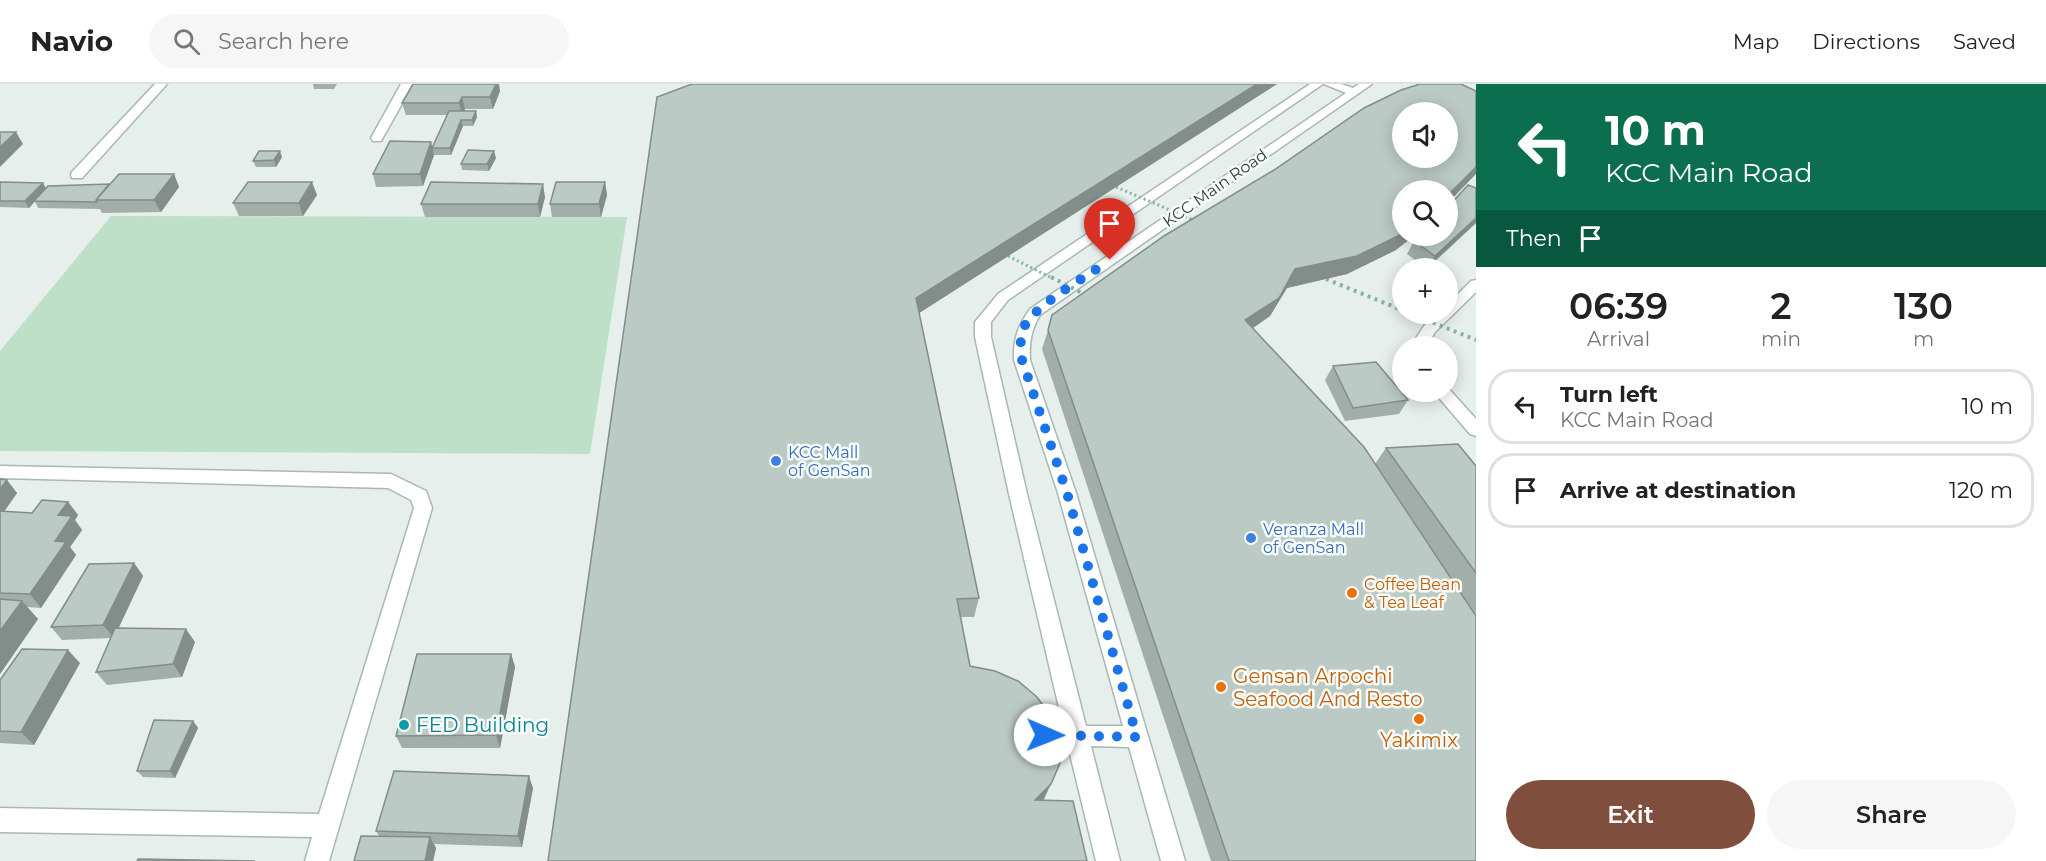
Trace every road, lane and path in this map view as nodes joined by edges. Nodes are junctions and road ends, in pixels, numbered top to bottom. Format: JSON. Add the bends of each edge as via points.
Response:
{"nodes":[{"id":1,"x":161,"y":84,"type":"edge"},
{"id":2,"x":407,"y":84,"type":"edge"},
{"id":3,"x":1317,"y":84,"type":"edge"},
{"id":4,"x":1330,"y":84,"type":"edge"},
{"id":5,"x":1360,"y":88,"type":"edge"},
{"id":6,"x":377,"y":138,"type":"dead end"},
{"id":7,"x":77,"y":175,"type":"dead end"},
{"id":8,"x":1116,"y":187,"type":"edge"},
{"id":9,"x":1206,"y":225,"type":"edge"},
{"id":10,"x":1008,"y":256,"type":"edge"},
{"id":11,"x":1326,"y":279,"type":"edge"},
{"id":12,"x":1476,"y":284,"type":"edge"},
{"id":13,"x":1095,"y":300,"type":"edge"},
{"id":14,"x":1458,"y":302,"type":"edge"},
{"id":15,"x":1392,"y":306,"type":"edge"},
{"id":16,"x":1435,"y":324,"type":"edge"},
{"id":17,"x":1438,"y":324,"type":"edge"},
{"id":18,"x":1425,"y":336,"type":"edge"},
{"id":19,"x":1476,"y":339,"type":"edge"},
{"id":20,"x":1451,"y":402,"type":"edge"},
{"id":21,"x":1476,"y":430,"type":"edge"},
{"id":22,"x":0,"y":472,"type":"edge"},
{"id":23,"x":1077,"y":736,"type":"junction"},
{"id":24,"x":1137,"y":737,"type":"junction"},
{"id":25,"x":1051,"y":757,"type":"edge"},
{"id":26,"x":0,"y":820,"type":"edge"},
{"id":27,"x":327,"y":826,"type":"junction"},
{"id":28,"x":317,"y":861,"type":"edge"},
{"id":29,"x":1108,"y":861,"type":"edge"},
{"id":30,"x":1173,"y":861,"type":"edge"}],
"edges":[{"from":1,"to":7,"type":"street"},
{"from":2,"to":6,"type":"street"},
{"from":3,"to":23,"type":"street","name":"KCC Main Road","via":[[1004,297],[983,322],[1018,494]]},
{"from":4,"to":5,"type":"street"},
{"from":5,"to":24,"type":"street","name":"KCC Main Road","via":[[1035,312],[1023,328],[1022,360],[1067,493]]},
{"from":8,"to":9,"type":"path","bridge":true},
{"from":10,"to":13,"type":"path","bridge":true},
{"from":11,"to":15,"type":"path"},
{"from":12,"to":14,"type":"street"},
{"from":16,"to":18,"type":"street"},
{"from":17,"to":19,"type":"path","bridge":true},
{"from":20,"to":21,"type":"street"},
{"from":22,"to":27,"type":"street","via":[[391,481],[419,496],[423,508]]},
{"from":23,"to":24,"type":"street"},
{"from":23,"to":25,"type":"street","via":[[1036,732]]},
{"from":23,"to":29,"type":"street","name":"KCC Main Road"},
{"from":24,"to":30,"type":"street","name":"KCC Main Road"},
{"from":26,"to":27,"type":"street"},
{"from":27,"to":28,"type":"street"}]}
